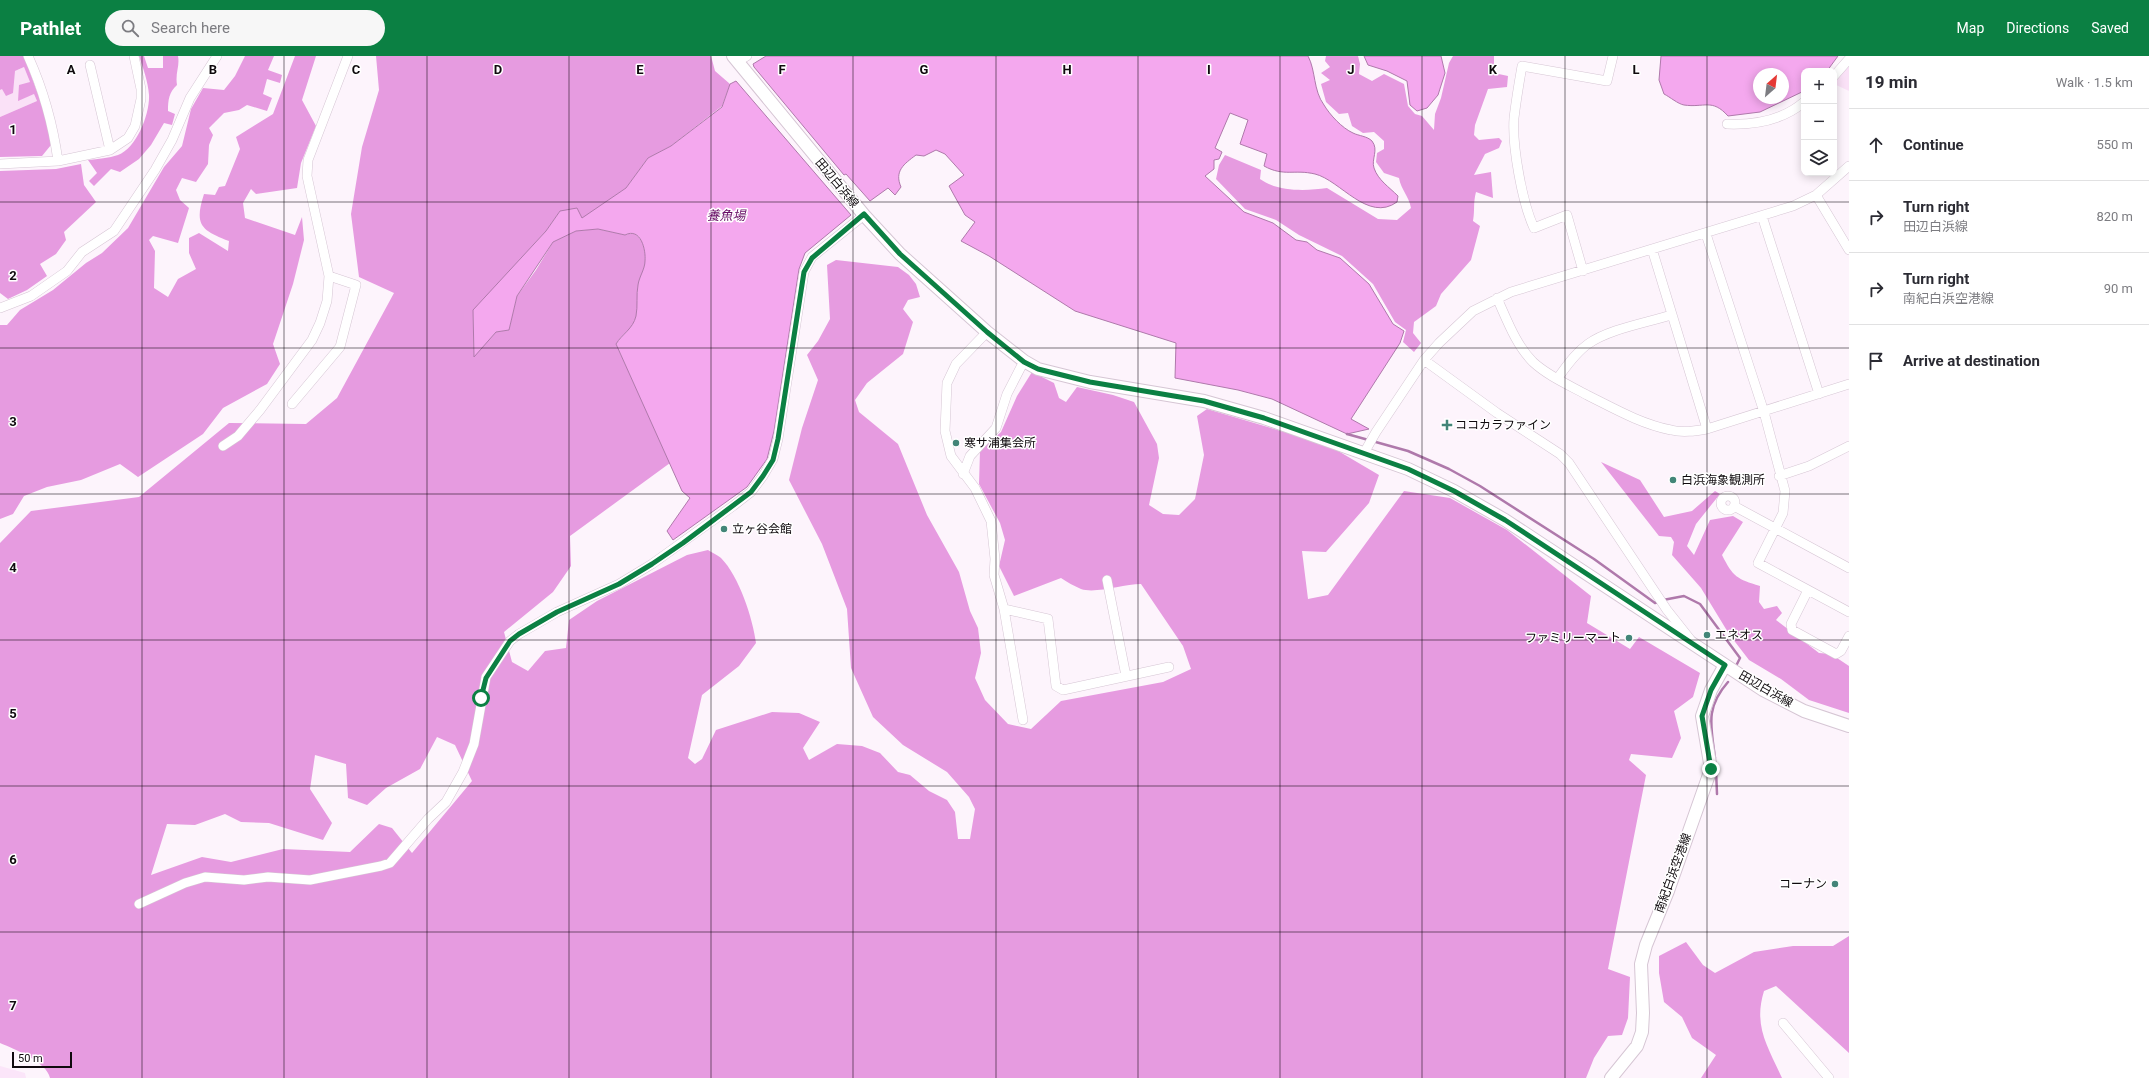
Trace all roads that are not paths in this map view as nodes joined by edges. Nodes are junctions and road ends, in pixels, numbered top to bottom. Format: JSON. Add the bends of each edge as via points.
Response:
{"nodes":[{"id":1,"x":28,"y":56,"type":"edge"},
{"id":2,"x":134,"y":56,"type":"edge"},
{"id":3,"x":217,"y":56,"type":"edge"},
{"id":4,"x":348,"y":56,"type":"edge"},
{"id":5,"x":1613,"y":56,"type":"edge"},
{"id":6,"x":739,"y":58,"type":"edge"},
{"id":7,"x":1849,"y":59,"type":"edge"},
{"id":8,"x":90,"y":65,"type":"dead end"},
{"id":9,"x":1837,"y":73,"type":"edge"},
{"id":10,"x":1801,"y":104,"type":"edge"},
{"id":11,"x":1727,"y":124,"type":"dead end"},
{"id":12,"x":110,"y":150,"type":"junction"},
{"id":13,"x":58,"y":161,"type":"junction"},
{"id":14,"x":0,"y":164,"type":"edge"},
{"id":15,"x":1849,"y":166,"type":"edge"},
{"id":16,"x":1816,"y":195,"type":"junction"},
{"id":17,"x":864,"y":214,"type":"junction"},
{"id":18,"x":1762,"y":216,"type":"junction"},
{"id":19,"x":1706,"y":234,"type":"junction"},
{"id":20,"x":1652,"y":249,"type":"junction"},
{"id":21,"x":1849,"y":250,"type":"edge"},
{"id":22,"x":1583,"y":271,"type":"junction"},
{"id":23,"x":329,"y":276,"type":"junction"},
{"id":24,"x":1497,"y":298,"type":"junction"},
{"id":25,"x":0,"y":308,"type":"edge"},
{"id":26,"x":1671,"y":315,"type":"junction"},
{"id":27,"x":987,"y":332,"type":"junction"},
{"id":28,"x":1424,"y":360,"type":"junction"},
{"id":29,"x":1024,"y":362,"type":"junction"},
{"id":30,"x":1557,"y":379,"type":"junction"},
{"id":31,"x":1849,"y":384,"type":"edge"},
{"id":32,"x":1819,"y":394,"type":"junction"},
{"id":33,"x":292,"y":404,"type":"dead end"},
{"id":34,"x":1764,"y":412,"type":"junction"},
{"id":35,"x":1707,"y":429,"type":"junction"},
{"id":36,"x":223,"y":446,"type":"dead end"},
{"id":37,"x":1849,"y":446,"type":"edge"},
{"id":38,"x":1366,"y":449,"type":"junction"},
{"id":39,"x":964,"y":474,"type":"junction"},
{"id":40,"x":1779,"y":476,"type":"junction"},
{"id":41,"x":1734,"y":506,"type":"dead end"},
{"id":42,"x":1776,"y":528,"type":"junction"},
{"id":43,"x":1849,"y":568,"type":"edge"},
{"id":44,"x":1107,"y":580,"type":"dead end"},
{"id":45,"x":1808,"y":590,"type":"junction"},
{"id":46,"x":1004,"y":609,"type":"junction"},
{"id":47,"x":1849,"y":612,"type":"edge"},
{"id":48,"x":1849,"y":636,"type":"edge"},
{"id":49,"x":1695,"y":645,"type":"junction"},
{"id":50,"x":1725,"y":665,"type":"junction"},
{"id":51,"x":1169,"y":667,"type":"dead end"},
{"id":52,"x":1126,"y":676,"type":"junction"},
{"id":53,"x":1023,"y":720,"type":"dead end"},
{"id":54,"x":1849,"y":726,"type":"edge"},
{"id":55,"x":139,"y":904,"type":"dead end"},
{"id":56,"x":1783,"y":1023,"type":"dead end"},
{"id":57,"x":1826,"y":1077,"type":"edge"},
{"id":58,"x":1611,"y":1078,"type":"edge"}],
"edges":[{"from":1,"to":13,"type":"street","via":[[53,128]]},
{"from":2,"to":12,"type":"street","via":[[141,89],[135,126],[128,138]]},
{"from":3,"to":25,"type":"street","via":[[190,98],[172,140],[155,170],[114,231],[82,252],[67,271],[31,296]]},
{"from":4,"to":23,"type":"street","via":[[308,160],[307,176]]},
{"from":5,"to":22,"type":"street","via":[[1608,81],[1522,66],[1519,81],[1514,119],[1518,167],[1527,212],[1534,228],[1567,215]]},
{"from":6,"to":17,"type":"main road","name":"田辺白浜線"},
{"from":7,"to":9,"type":"street"},
{"from":8,"to":12,"type":"street"},
{"from":10,"to":11,"type":"street","via":[[1781,116],[1743,125]]},
{"from":12,"to":13,"type":"street"},
{"from":13,"to":14,"type":"street"},
{"from":15,"to":16,"type":"street"},
{"from":16,"to":18,"type":"street"},
{"from":16,"to":21,"type":"street"},
{"from":17,"to":27,"type":"main road","name":"田辺白浜線","via":[[900,254]]},
{"from":17,"to":55,"type":"street","via":[[812,258],[804,272],[778,439],[773,460],[763,476],[751,492],[652,564],[619,584],[557,612],[510,641],[486,678],[478,726],[463,772],[446,802],[428,818],[390,862],[310,880],[204,877]]},
{"from":18,"to":19,"type":"street"},
{"from":18,"to":32,"type":"street"},
{"from":19,"to":20,"type":"street"},
{"from":19,"to":34,"type":"street"},
{"from":20,"to":22,"type":"street"},
{"from":20,"to":26,"type":"street"},
{"from":22,"to":24,"type":"street"},
{"from":23,"to":33,"type":"street","via":[[356,285],[340,347]]},
{"from":23,"to":36,"type":"street","via":[[327,301],[312,340],[238,436]]},
{"from":24,"to":28,"type":"street","via":[[1473,311],[1454,327]]},
{"from":24,"to":30,"type":"street","via":[[1515,338],[1533,362]]},
{"from":26,"to":30,"type":"street","via":[[1607,335],[1588,344],[1572,359]]},
{"from":26,"to":35,"type":"street"},
{"from":27,"to":29,"type":"main road","name":"田辺白浜線"},
{"from":27,"to":39,"type":"street","via":[[956,364],[947,383],[945,431],[951,456]]},
{"from":28,"to":38,"type":"street"},
{"from":28,"to":49,"type":"street","via":[[1497,413],[1560,454],[1569,463],[1658,597]]},
{"from":29,"to":38,"type":"main road","name":"田辺白浜線","via":[[1038,369],[1090,382],[1204,401]]},
{"from":29,"to":39,"type":"street","via":[[1007,394],[996,428],[970,456]]},
{"from":30,"to":35,"type":"street","via":[[1643,423],[1672,431]]},
{"from":31,"to":32,"type":"street"},
{"from":32,"to":34,"type":"street"},
{"from":34,"to":35,"type":"street"},
{"from":34,"to":40,"type":"street"},
{"from":37,"to":40,"type":"street","via":[[1809,466]]},
{"from":38,"to":49,"type":"main road","name":"田辺白浜線","via":[[1454,491],[1505,520]]},
{"from":39,"to":46,"type":"street","via":[[975,488],[991,521],[994,575]]},
{"from":40,"to":42,"type":"street","via":[[1785,491],[1783,513]]},
{"from":41,"to":42,"type":"street"},
{"from":42,"to":43,"type":"street"},
{"from":42,"to":45,"type":"street","via":[[1758,564]]},
{"from":44,"to":52,"type":"street"},
{"from":45,"to":47,"type":"street"},
{"from":45,"to":48,"type":"street","via":[[1791,624],[1792,630],[1836,654],[1841,651]]},
{"from":46,"to":52,"type":"street","via":[[1048,619],[1056,686],[1063,690]]},
{"from":46,"to":53,"type":"street"},
{"from":49,"to":50,"type":"main road","name":"田辺白浜線"},
{"from":50,"to":54,"type":"main road","name":"田辺白浜線","via":[[1762,690],[1797,707]]},
{"from":50,"to":58,"type":"main road","name":"南紀白浜空港線","via":[[1711,690],[1702,716],[1711,769],[1643,958],[1642,1032],[1637,1046]]},
{"from":51,"to":52,"type":"street"},
{"from":56,"to":57,"type":"street"}]}
